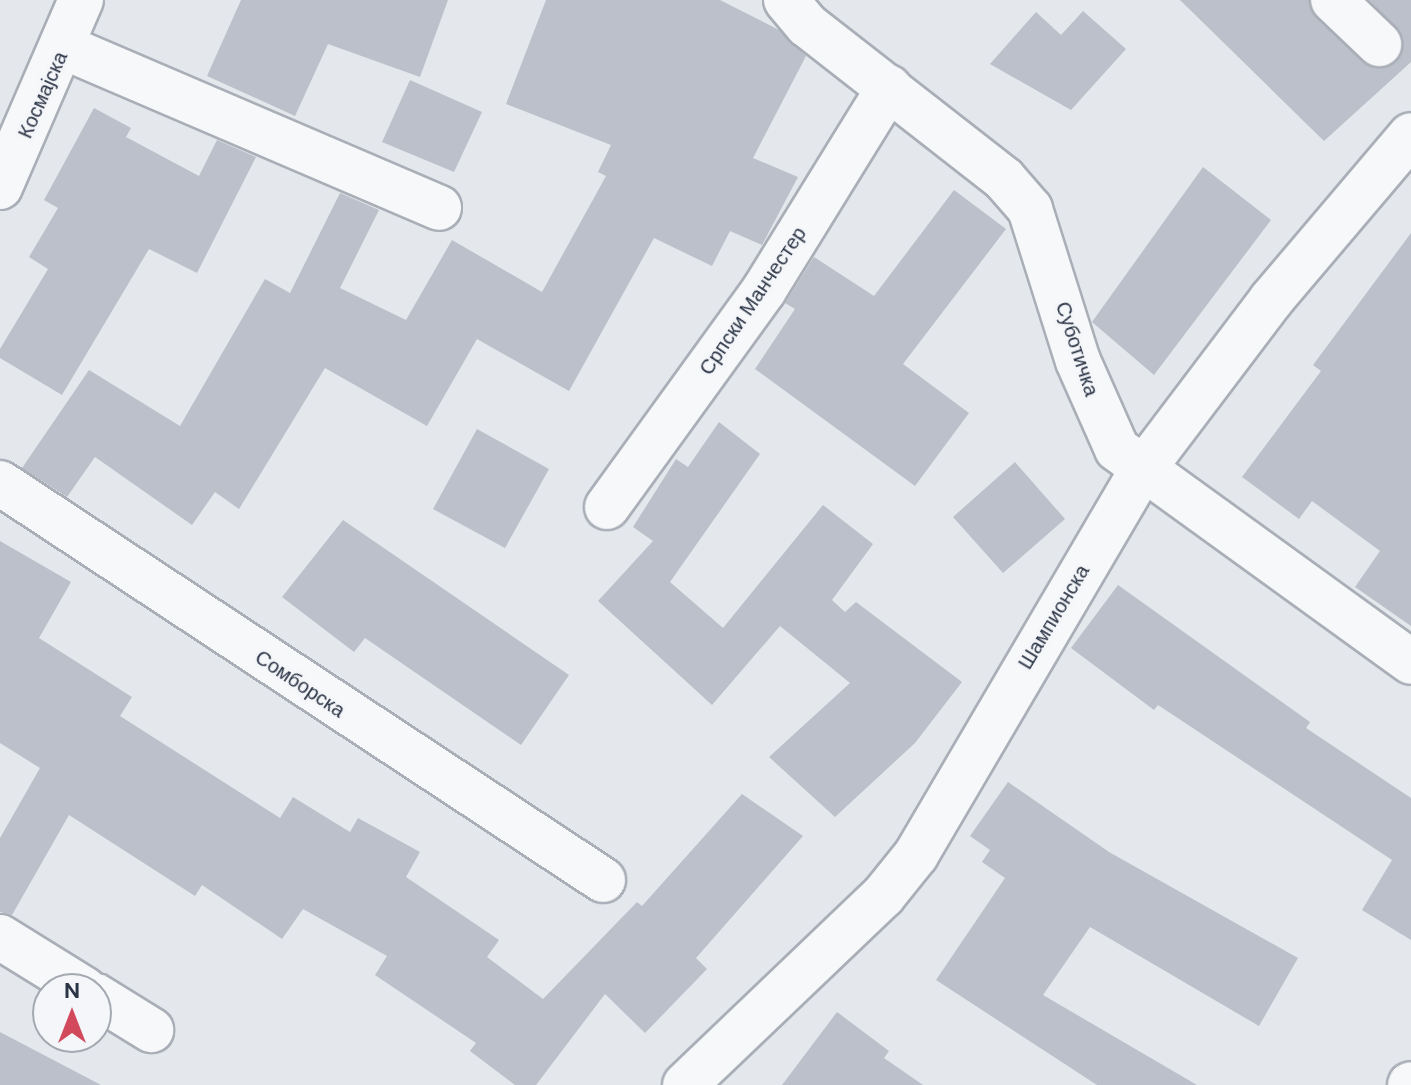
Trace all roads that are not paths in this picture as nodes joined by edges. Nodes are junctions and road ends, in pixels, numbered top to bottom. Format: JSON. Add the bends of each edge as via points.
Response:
{"nodes":[{"id":1,"x":81,"y":0,"type":"edge"},
{"id":2,"x":786,"y":0,"type":"edge"},
{"id":3,"x":1333,"y":0,"type":"edge"},
{"id":4,"x":1379,"y":44,"type":"dead end"},
{"id":5,"x":64,"y":47,"type":"junction"},
{"id":6,"x":889,"y":88,"type":"junction"},
{"id":7,"x":1411,"y":135,"type":"edge"},
{"id":8,"x":0,"y":187,"type":"edge"},
{"id":9,"x":439,"y":208,"type":"dead end"},
{"id":10,"x":1141,"y":472,"type":"junction"},
{"id":11,"x":0,"y":483,"type":"edge"},
{"id":12,"x":607,"y":507,"type":"dead end"},
{"id":13,"x":1411,"y":662,"type":"edge"},
{"id":14,"x":603,"y":880,"type":"dead end"},
{"id":15,"x":0,"y":937,"type":"edge"},
{"id":16,"x":58,"y":973,"type":"edge"},
{"id":17,"x":112,"y":1006,"type":"edge"},
{"id":18,"x":151,"y":1030,"type":"dead end"},
{"id":19,"x":685,"y":1085,"type":"edge"}],
"edges":[{"from":1,"to":5,"type":"street","name":"Космајска"},
{"from":2,"to":6,"type":"street","name":"Суботичка","via":[[807,25]]},
{"from":3,"to":4,"type":"street"},
{"from":5,"to":8,"type":"street","name":"Космајска"},
{"from":5,"to":9,"type":"street"},
{"from":6,"to":10,"type":"street","name":"Суботичка","via":[[1004,179],[1030,209],[1097,412],[1117,449]]},
{"from":6,"to":12,"type":"street","name":"Српски Манчестер","via":[[764,290]]},
{"from":7,"to":10,"type":"street","name":"Шампионска","via":[[1271,300]]},
{"from":10,"to":13,"type":"street","name":"Суботичка"},
{"from":10,"to":19,"type":"street","name":"Шампионска","via":[[916,855],[883,896]]},
{"from":11,"to":14,"type":"street","name":"Сомборска"},
{"from":15,"to":16,"type":"street"},
{"from":17,"to":18,"type":"street"}]}
